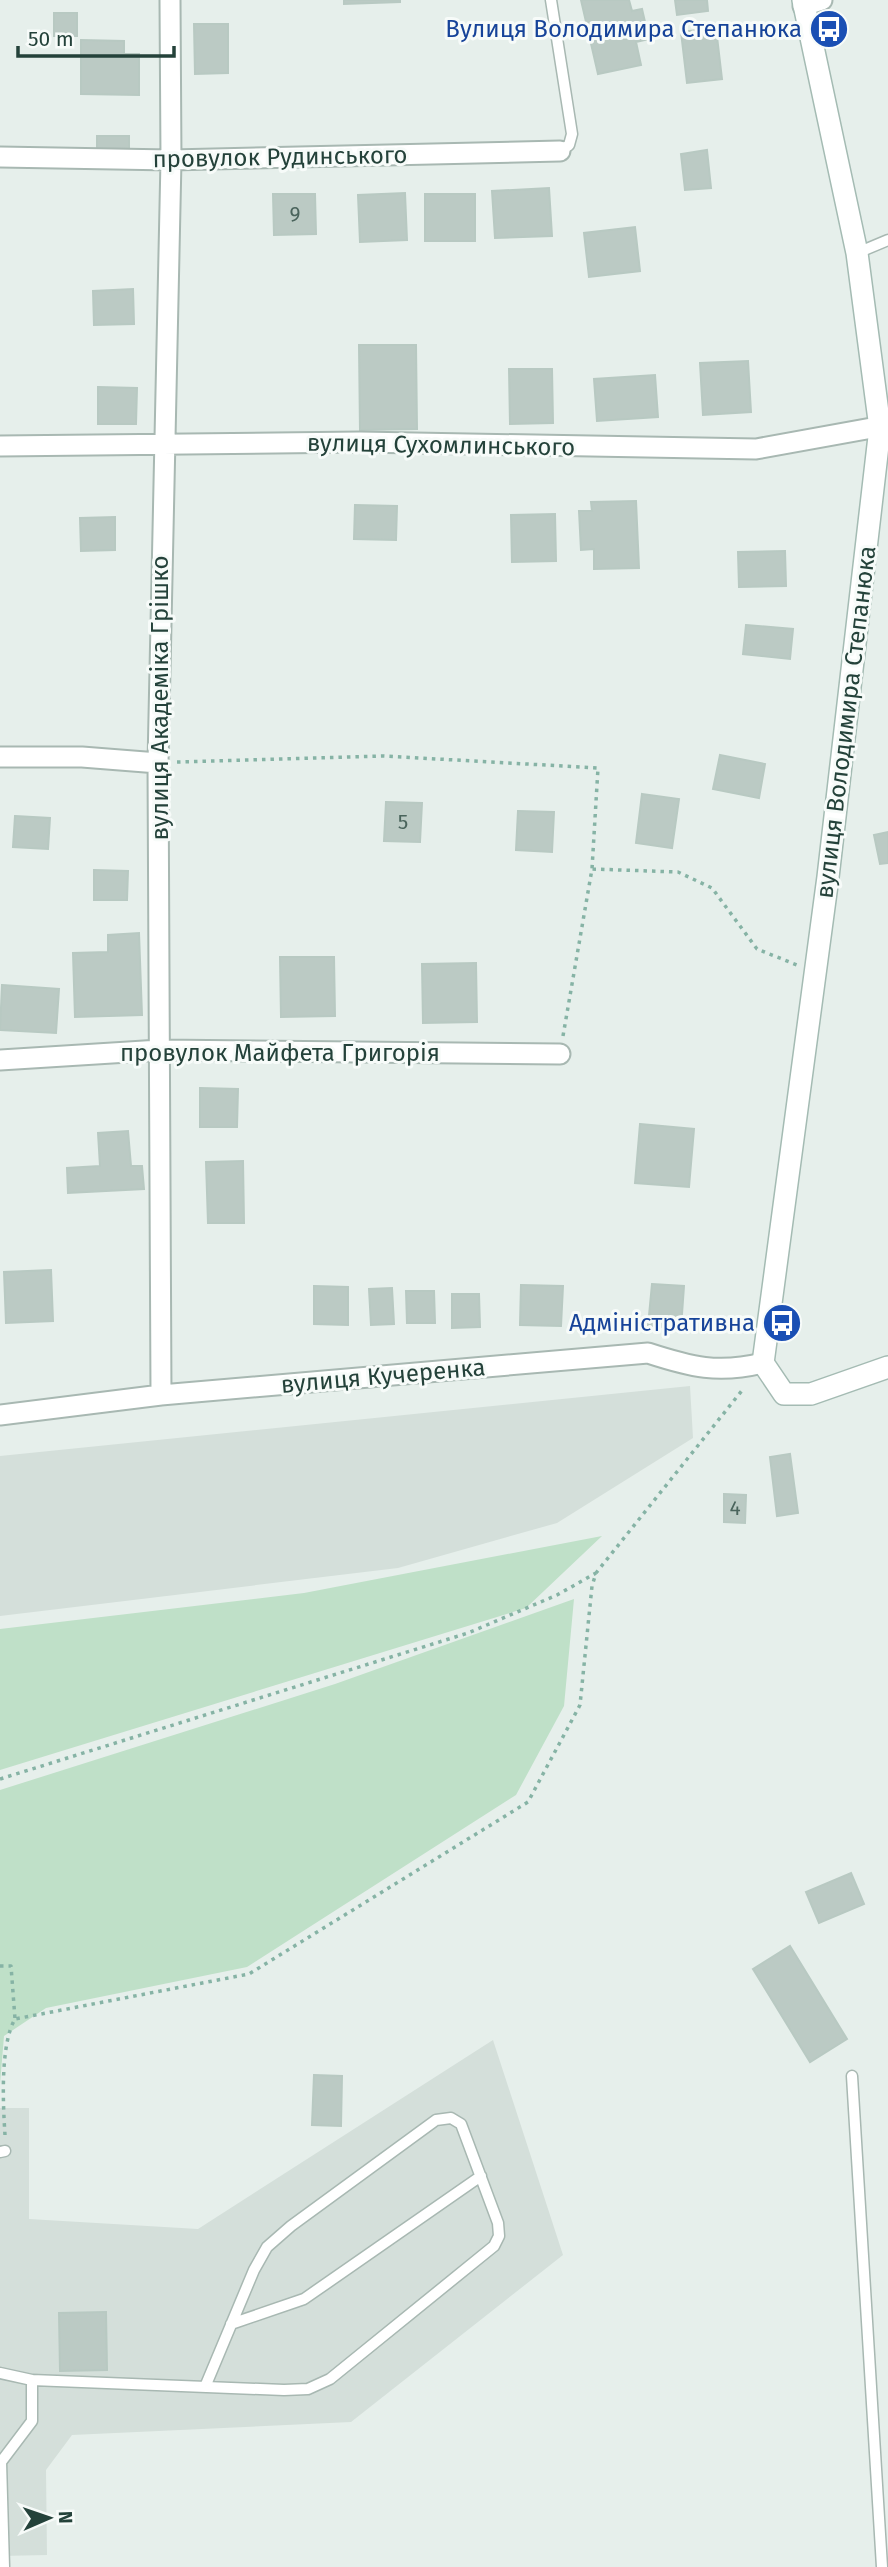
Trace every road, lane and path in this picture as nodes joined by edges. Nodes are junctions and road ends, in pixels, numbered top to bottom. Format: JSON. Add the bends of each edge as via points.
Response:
{"nodes":[{"id":1,"x":170,"y":0,"type":"edge"},
{"id":2,"x":551,"y":0,"type":"edge"},
{"id":3,"x":809,"y":2,"type":"edge"},
{"id":4,"x":560,"y":151,"type":"joint"},
{"id":5,"x":0,"y":157,"type":"edge"},
{"id":6,"x":171,"y":160,"type":"junction"},
{"id":7,"x":888,"y":240,"type":"edge"},
{"id":8,"x":857,"y":253,"type":"junction"},
{"id":9,"x":884,"y":426,"type":"edge"},
{"id":10,"x":0,"y":446,"type":"edge"},
{"id":11,"x":162,"y":446,"type":"junction"},
{"id":12,"x":0,"y":757,"type":"edge"},
{"id":13,"x":158,"y":763,"type":"junction"},
{"id":14,"x":592,"y":869,"type":"junction"},
{"id":15,"x":816,"y":972,"type":"junction"},
{"id":16,"x":159,"y":1050,"type":"junction"},
{"id":17,"x":560,"y":1054,"type":"joint"},
{"id":18,"x":0,"y":1060,"type":"edge"},
{"id":19,"x":763,"y":1363,"type":"junction"},
{"id":20,"x":888,"y":1367,"type":"edge"},
{"id":21,"x":161,"y":1395,"type":"junction"},
{"id":22,"x":0,"y":1415,"type":"edge"},
{"id":23,"x":597,"y":1573,"type":"junction"},
{"id":24,"x":0,"y":1779,"type":"edge"},
{"id":25,"x":0,"y":1966,"type":"edge"},
{"id":26,"x":15,"y":2018,"type":"junction"},
{"id":27,"x":852,"y":2076,"type":"dead end"},
{"id":28,"x":3,"y":2152,"type":"edge"},
{"id":29,"x":481,"y":2176,"type":"junction"},
{"id":30,"x":231,"y":2324,"type":"junction"},
{"id":31,"x":0,"y":2373,"type":"edge"},
{"id":32,"x":32,"y":2380,"type":"junction"},
{"id":33,"x":205,"y":2387,"type":"junction"},
{"id":34,"x":1,"y":2462,"type":"edge"},
{"id":35,"x":1,"y":2534,"type":"edge"},
{"id":36,"x":4,"y":2567,"type":"edge"},
{"id":37,"x":882,"y":2567,"type":"edge"}],
"edges":[{"from":1,"to":6,"type":"street","name":"вулиця Академіка Грішко"},
{"from":2,"to":4,"type":"lane","via":[[572,134],[569,145]]},
{"from":3,"to":8,"type":"street","name":"вулиця Володимира Степанюка"},
{"from":4,"to":6,"type":"street","name":"провулок Рудинського"},
{"from":5,"to":6,"type":"street","name":"провулок Рудинського"},
{"from":6,"to":11,"type":"street","name":"вулиця Академіка Грішко"},
{"from":7,"to":8,"type":"lane"},
{"from":8,"to":9,"type":"street","name":"вулиця Володимира Степанюка"},
{"from":9,"to":11,"type":"street","name":"вулиця Сухомлинського","via":[[756,449],[360,442]]},
{"from":9,"to":15,"type":"street","name":"вулиця Володимира Степанюка"},
{"from":10,"to":11,"type":"street","name":"вулиця Сухомлинського"},
{"from":11,"to":13,"type":"street","name":"вулиця Академіка Грішко"},
{"from":12,"to":13,"type":"street"},
{"from":13,"to":14,"type":"path","via":[[384,755],[598,768]]},
{"from":13,"to":16,"type":"street","name":"вулиця Академіка Грішко"},
{"from":14,"to":15,"type":"path","via":[[678,872],[712,888],[757,949]]},
{"from":14,"to":17,"type":"path"},
{"from":15,"to":19,"type":"street","name":"вулиця Володимира Степанюка"},
{"from":16,"to":17,"type":"street","name":"провулок Майфета Григорія"},
{"from":16,"to":18,"type":"street","name":"провулок Майфета Григорія"},
{"from":16,"to":21,"type":"street","name":"вулиця Академіка Грішко"},
{"from":19,"to":20,"type":"street","via":[[784,1394],[811,1394]]},
{"from":19,"to":21,"type":"street","name":"вулиця Кучеренка","via":[[737,1369],[698,1369],[648,1353]]},
{"from":19,"to":23,"type":"path"},
{"from":21,"to":22,"type":"street","name":"вулиця Кучеренка"},
{"from":23,"to":24,"type":"path","via":[[468,1633]]},
{"from":23,"to":26,"type":"path","via":[[580,1705],[528,1802],[250,1974]]},
{"from":25,"to":26,"type":"path","via":[[11,1966]]},
{"from":26,"to":28,"type":"path","via":[[9,2028]]},
{"from":27,"to":37,"type":"lane"},
{"from":29,"to":30,"type":"lane","via":[[304,2300]]},
{"from":29,"to":30,"type":"lane","via":[[461,2124],[451,2118],[436,2120],[267,2247]]},
{"from":29,"to":33,"type":"lane","via":[[498,2223],[494,2246],[330,2379],[296,2390]]},
{"from":30,"to":33,"type":"lane"},
{"from":31,"to":32,"type":"lane"},
{"from":32,"to":33,"type":"lane"},
{"from":32,"to":34,"type":"lane","via":[[32,2421]]},
{"from":34,"to":35,"type":"lane"},
{"from":35,"to":36,"type":"lane"}]}
